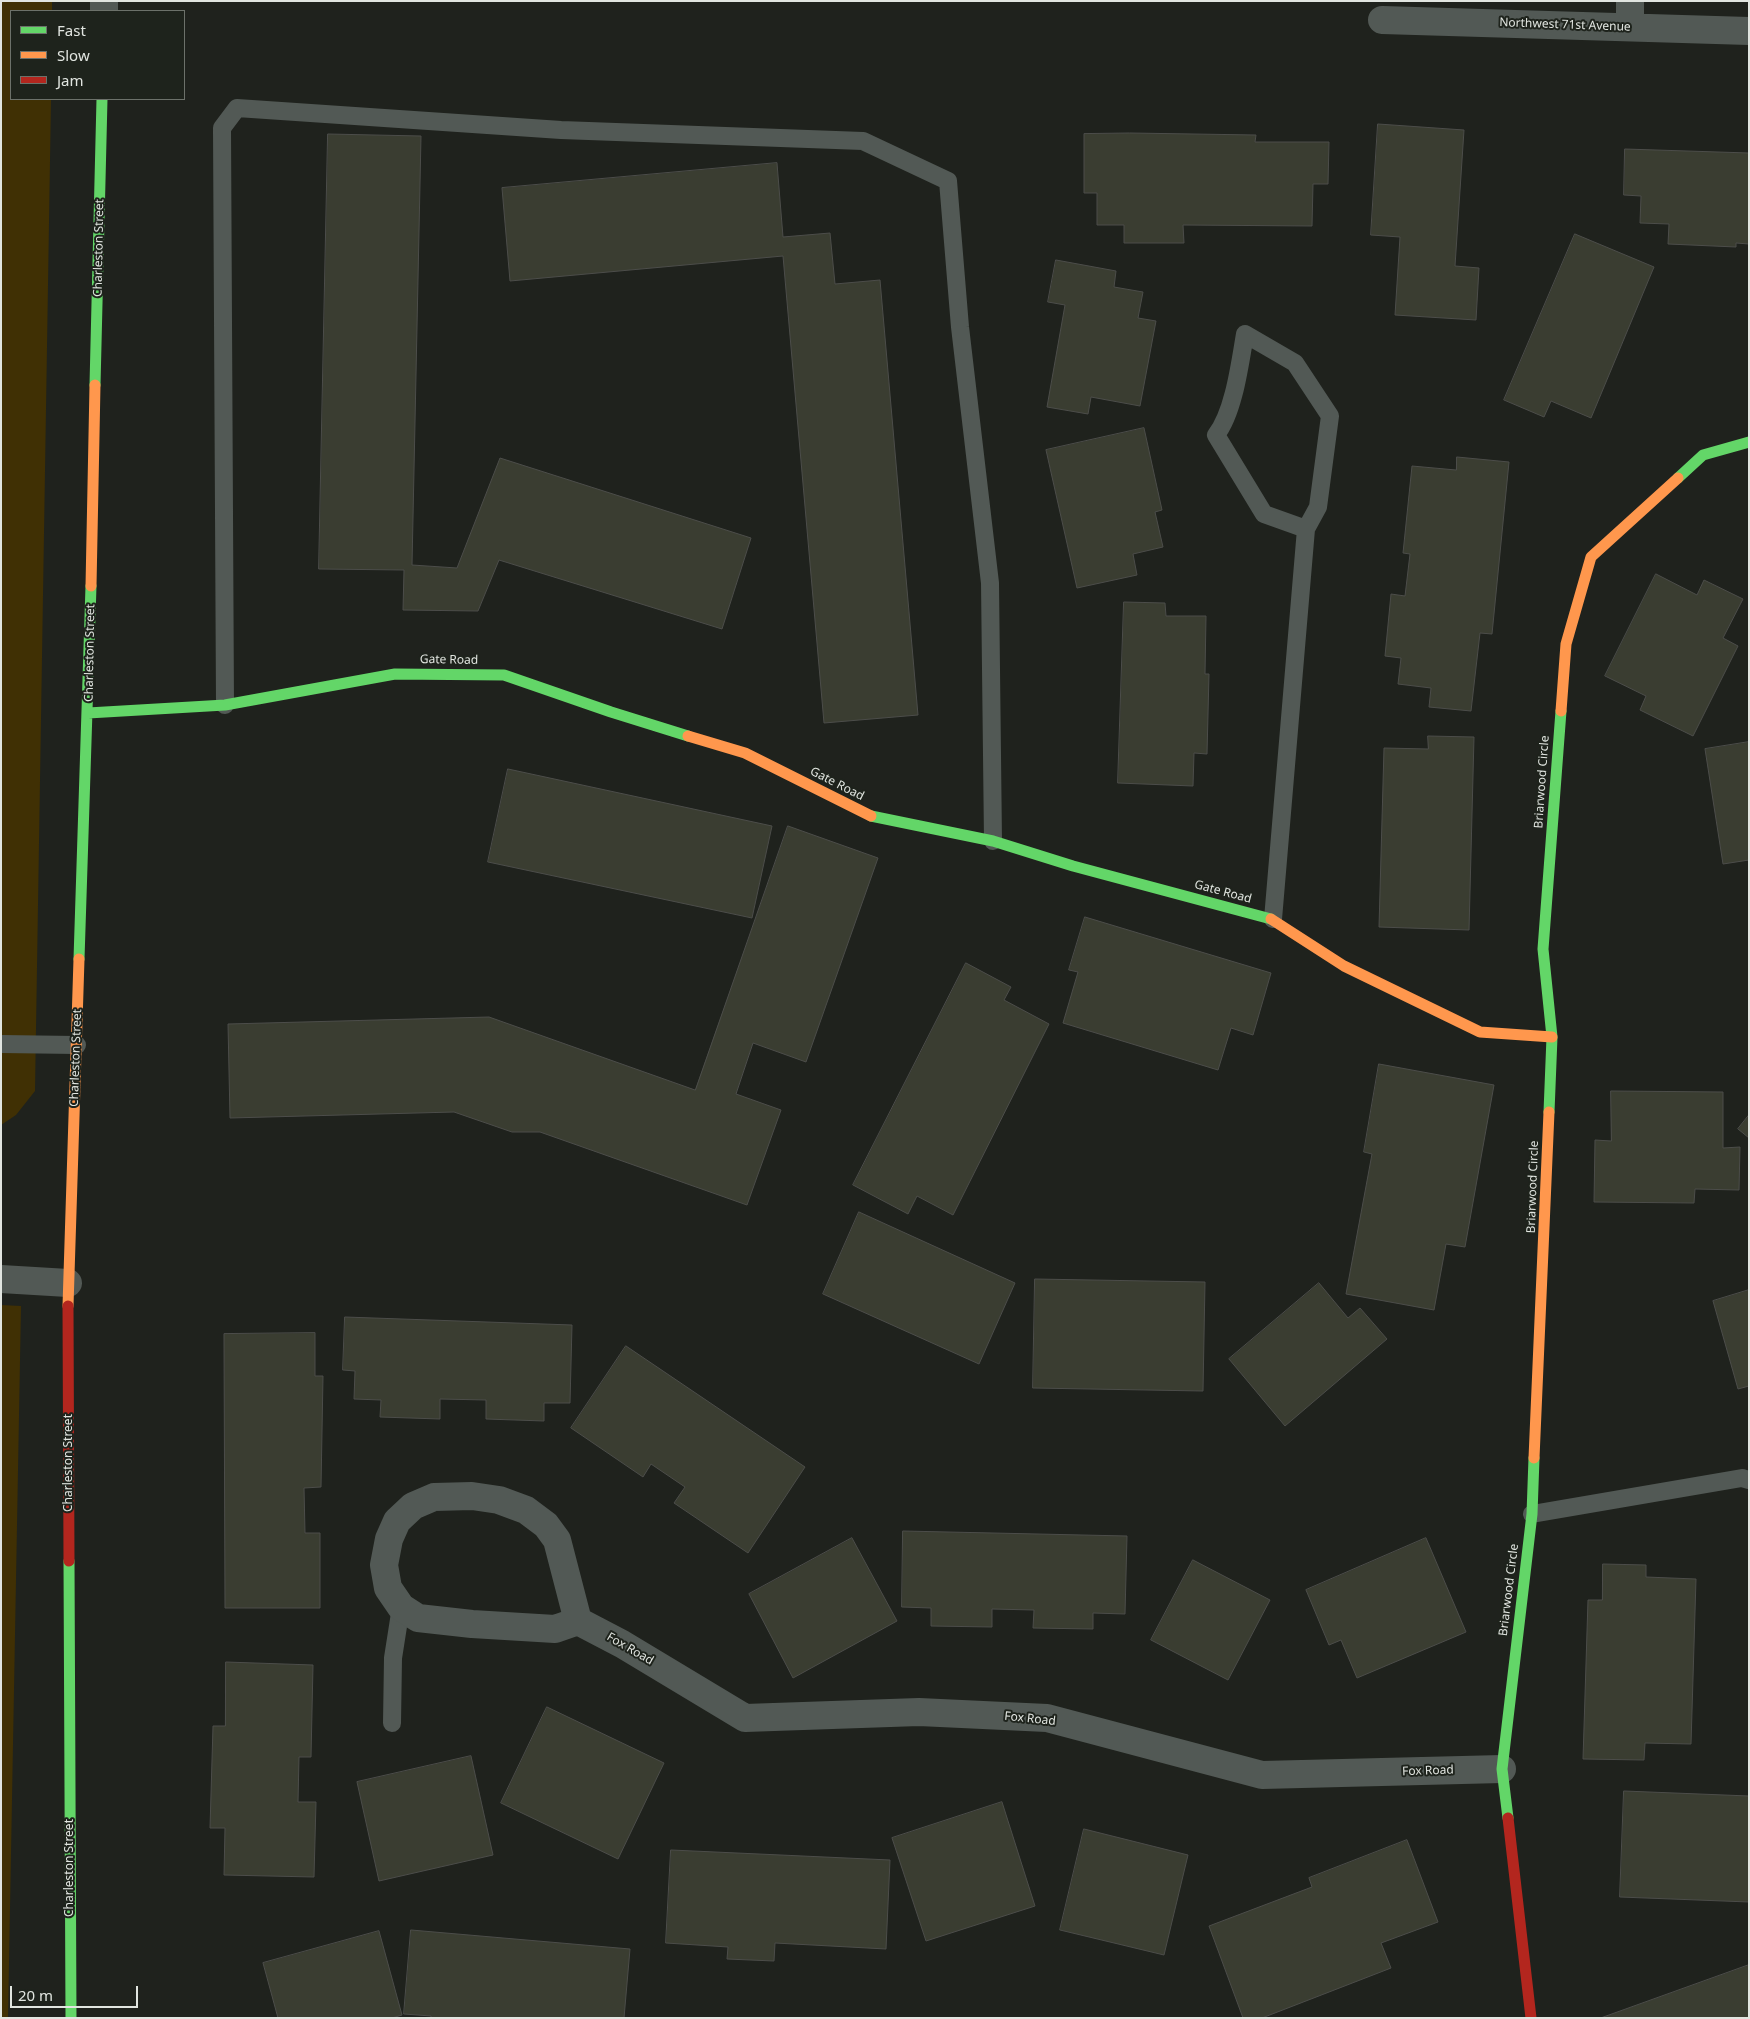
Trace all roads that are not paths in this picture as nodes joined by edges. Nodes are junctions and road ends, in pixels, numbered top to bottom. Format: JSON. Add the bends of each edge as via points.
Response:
{"nodes":[{"id":1,"x":1630,"y":14,"type":"edge"},
{"id":2,"x":1382,"y":20,"type":"dead end"},
{"id":3,"x":1749,"y":31,"type":"edge"},
{"id":4,"x":102,"y":100,"type":"edge"},
{"id":5,"x":1749,"y":442,"type":"edge"},
{"id":6,"x":1306,"y":529,"type":"junction"},
{"id":7,"x":225,"y":705,"type":"junction"},
{"id":8,"x":88,"y":713,"type":"junction"},
{"id":9,"x":993,"y":842,"type":"junction"},
{"id":10,"x":1273,"y":919,"type":"junction"},
{"id":11,"x":1552,"y":1037,"type":"junction"},
{"id":12,"x":1,"y":1044,"type":"edge"},
{"id":13,"x":77,"y":1045,"type":"junction"},
{"id":14,"x":1,"y":1279,"type":"edge"},
{"id":15,"x":68,"y":1283,"type":"junction"},
{"id":16,"x":1749,"y":1480,"type":"edge"},
{"id":17,"x":1532,"y":1514,"type":"junction"},
{"id":18,"x":401,"y":1606,"type":"junction"},
{"id":19,"x":578,"y":1621,"type":"junction"},
{"id":20,"x":392,"y":1723,"type":"dead end"},
{"id":21,"x":1502,"y":1769,"type":"junction"},
{"id":22,"x":71,"y":2018,"type":"edge"},
{"id":23,"x":1531,"y":2018,"type":"edge"}],
"edges":[{"from":1,"to":2,"type":"street","name":"Northwest 71st Avenue"},
{"from":1,"to":3,"type":"street","name":"Northwest 71st Avenue"},
{"from":4,"to":8,"type":"street","name":"Charleston Street"},
{"from":5,"to":11,"type":"street","name":"Briarwood Circle","via":[[1703,456],[1591,557],[1566,644],[1543,950]]},
{"from":6,"to":6,"type":"lane","via":[[1318,507],[1330,416],[1295,363],[1245,334],[1224,425],[1216,435],[1264,514]]},
{"from":6,"to":10,"type":"lane"},
{"from":7,"to":8,"type":"street","name":"Gate Road"},
{"from":7,"to":9,"type":"street","name":"Gate Road","via":[[395,674],[504,675],[745,753],[874,818]]},
{"from":7,"to":9,"type":"lane","via":[[222,128],[237,108],[561,130],[862,141],[948,181],[960,326],[990,583]]},
{"from":8,"to":13,"type":"street","name":"Charleston Street"},
{"from":9,"to":10,"type":"street","name":"Gate Road"},
{"from":10,"to":11,"type":"street","name":"Gate Road","via":[[1344,966],[1480,1032]]},
{"from":11,"to":17,"type":"street","name":"Briarwood Circle"},
{"from":12,"to":13,"type":"lane"},
{"from":13,"to":15,"type":"street","name":"Charleston Street"},
{"from":14,"to":15,"type":"street"},
{"from":15,"to":22,"type":"street","name":"Charleston Street"},
{"from":16,"to":17,"type":"lane","via":[[1742,1478]]},
{"from":17,"to":21,"type":"street","name":"Briarwood Circle"},
{"from":18,"to":19,"type":"street","via":[[418,1618],[472,1624],[555,1629]]},
{"from":18,"to":19,"type":"street","via":[[388,1588],[384,1565],[397,1521],[413,1506],[434,1497],[472,1496],[500,1500],[526,1510],[546,1525],[557,1540]]},
{"from":18,"to":20,"type":"lane","via":[[393,1658]]},
{"from":19,"to":21,"type":"street","name":"Fox Road","via":[[745,1718],[919,1712],[1047,1718],[1262,1776]]},
{"from":21,"to":23,"type":"street","name":"Briarwood Circle"}]}
